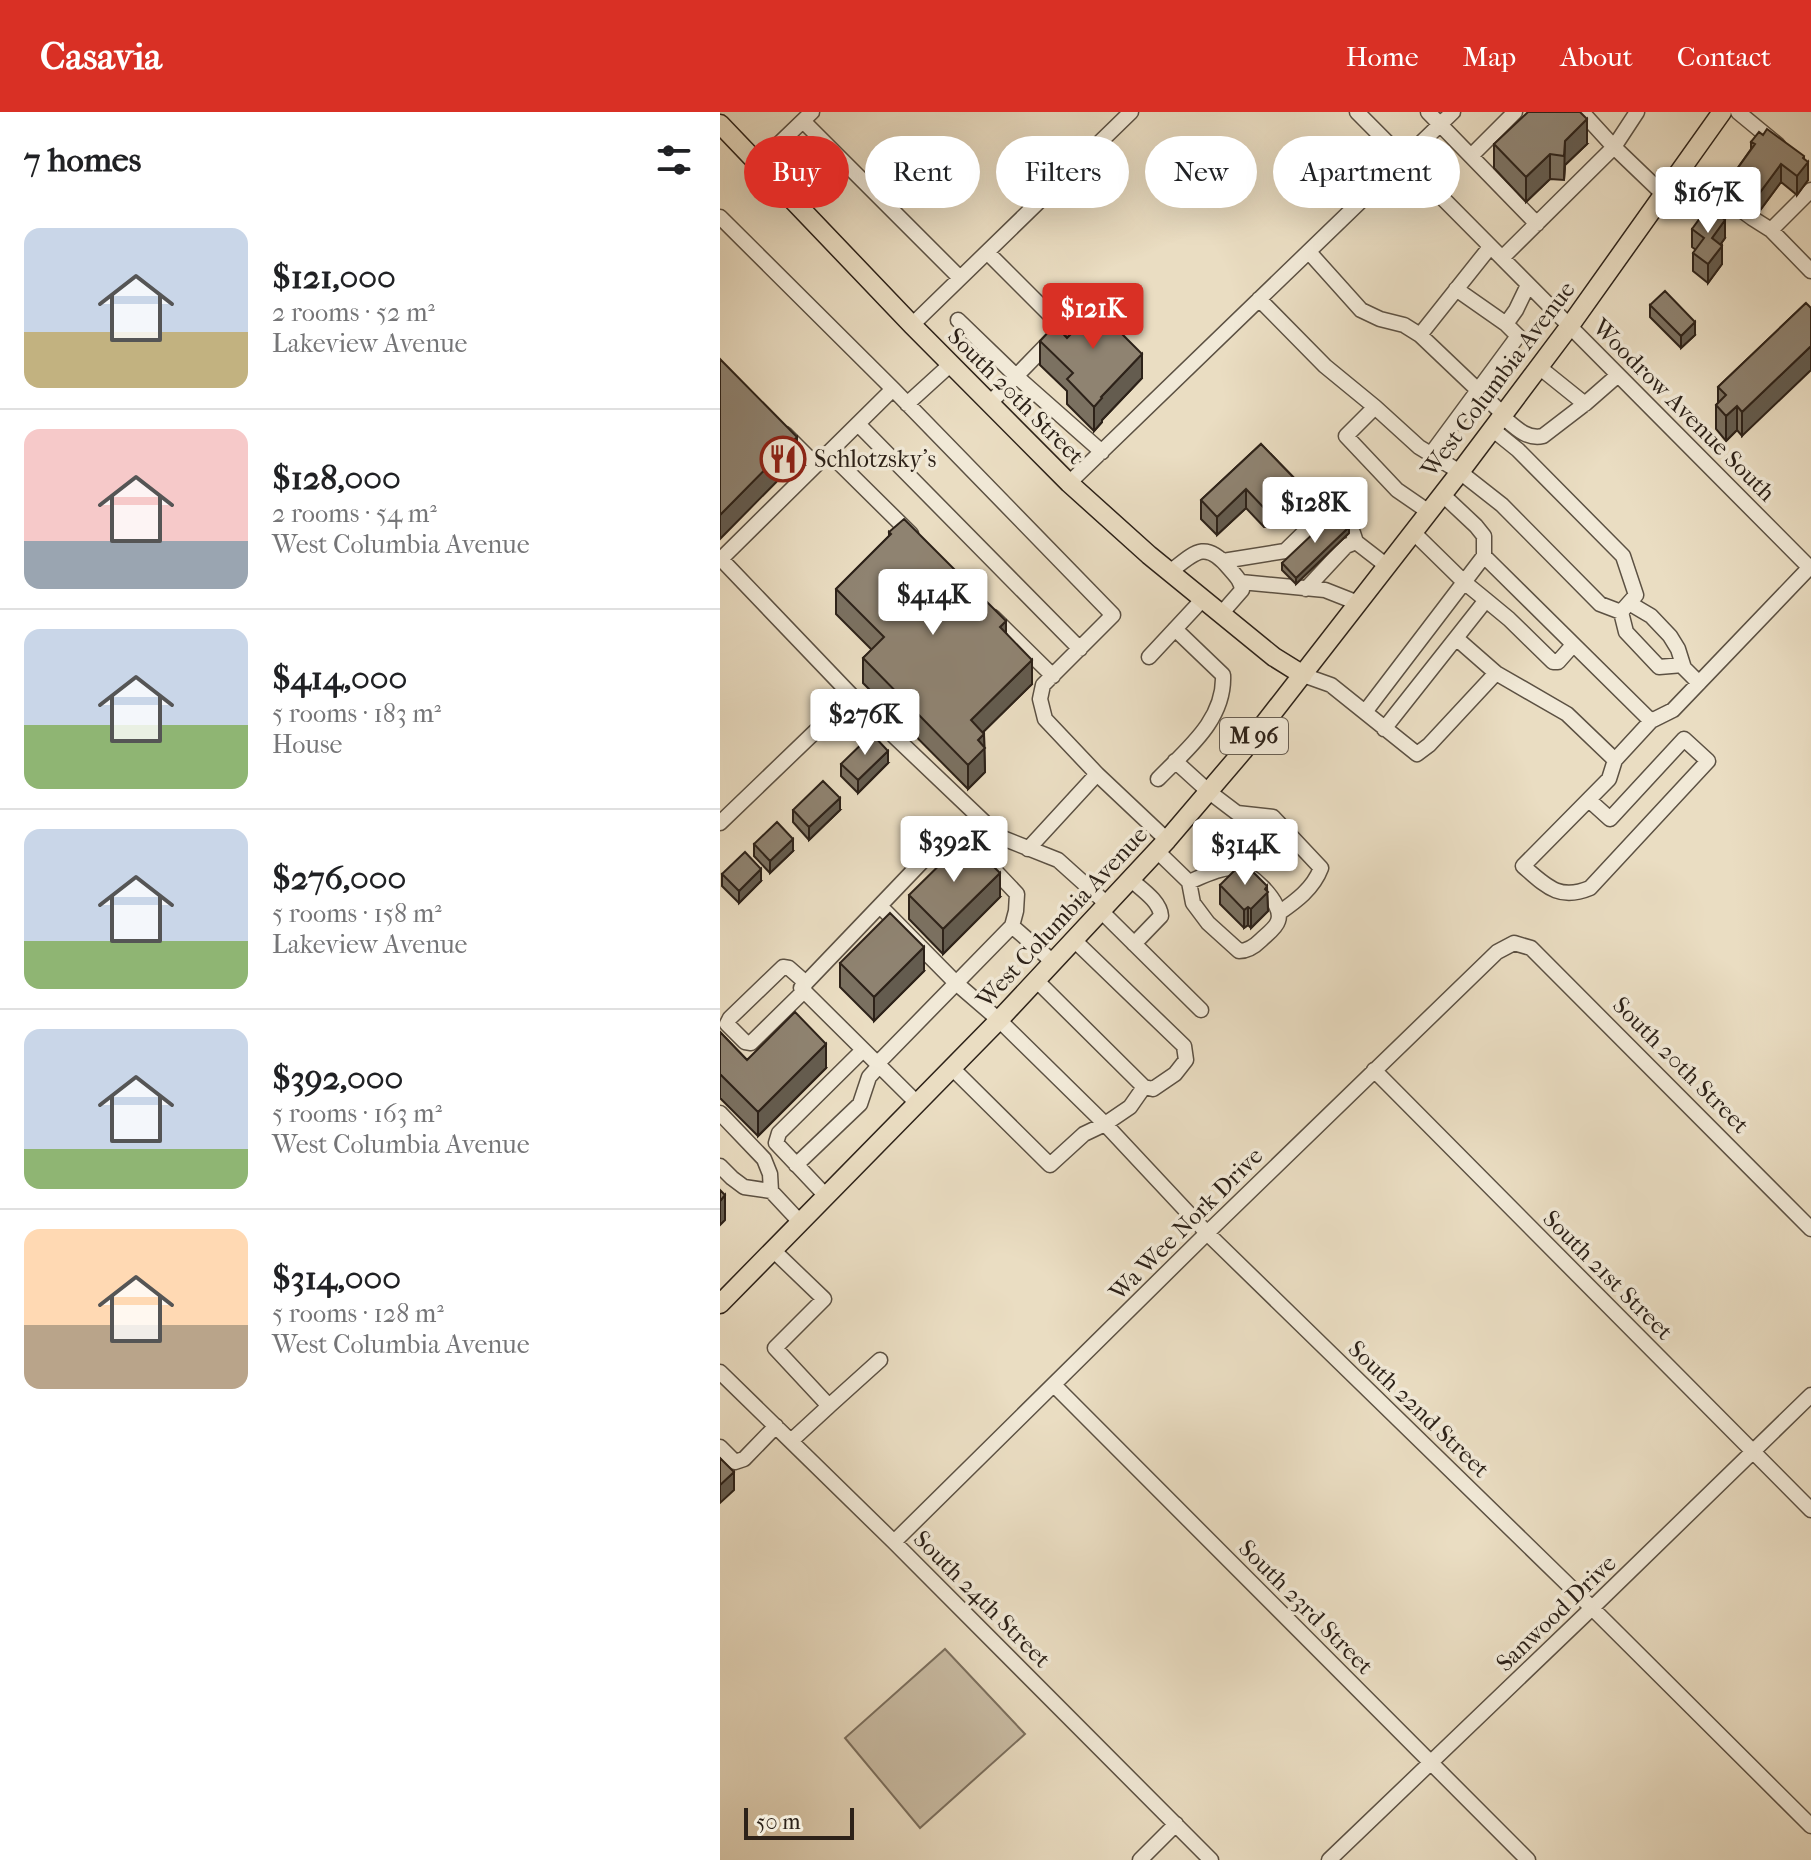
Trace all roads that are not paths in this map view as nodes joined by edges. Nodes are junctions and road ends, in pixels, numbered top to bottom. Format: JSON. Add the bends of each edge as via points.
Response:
{"nodes":[{"id":1,"x":1131,"y":112,"type":"edge"},
{"id":2,"x":1357,"y":112,"type":"edge"},
{"id":3,"x":1428,"y":112,"type":"edge"},
{"id":4,"x":1453,"y":112,"type":"edge"},
{"id":5,"x":1515,"y":112,"type":"edge"},
{"id":6,"x":1582,"y":112,"type":"edge"},
{"id":7,"x":1637,"y":112,"type":"edge"},
{"id":8,"x":1722,"y":112,"type":"edge"},
{"id":9,"x":1738,"y":112,"type":"edge"},
{"id":10,"x":808,"y":116,"type":"edge"},
{"id":11,"x":720,"y":124,"type":"edge"},
{"id":12,"x":1440,"y":124,"type":"junction"},
{"id":13,"x":787,"y":136,"type":"edge"},
{"id":14,"x":1381,"y":136,"type":"edge"},
{"id":15,"x":1428,"y":136,"type":"edge"},
{"id":16,"x":1614,"y":147,"type":"junction"},
{"id":17,"x":744,"y":149,"type":"edge"},
{"id":18,"x":1471,"y":156,"type":"junction"},
{"id":19,"x":1792,"y":158,"type":"edge"},
{"id":20,"x":1682,"y":167,"type":"junction"},
{"id":21,"x":1663,"y":194,"type":"junction"},
{"id":22,"x":1807,"y":201,"type":"edge"},
{"id":23,"x":800,"y":208,"type":"edge"},
{"id":24,"x":1354,"y":208,"type":"edge"},
{"id":25,"x":1452,"y":208,"type":"edge"},
{"id":26,"x":720,"y":217,"type":"edge"},
{"id":27,"x":1537,"y":224,"type":"junction"},
{"id":28,"x":1771,"y":230,"type":"junction"},
{"id":29,"x":1490,"y":247,"type":"junction"},
{"id":30,"x":987,"y":252,"type":"junction"},
{"id":31,"x":1309,"y":252,"type":"junction"},
{"id":32,"x":1502,"y":258,"type":"junction"},
{"id":33,"x":1811,"y":271,"type":"edge"},
{"id":34,"x":960,"y":278,"type":"junction"},
{"id":35,"x":1528,"y":285,"type":"junction"},
{"id":36,"x":1456,"y":289,"type":"junction"},
{"id":37,"x":1259,"y":299,"type":"junction"},
{"id":38,"x":958,"y":320,"type":"dead end"},
{"id":39,"x":1506,"y":324,"type":"junction"},
{"id":40,"x":912,"y":325,"type":"junction"},
{"id":41,"x":1569,"y":327,"type":"junction"},
{"id":42,"x":1420,"y":335,"type":"junction"},
{"id":43,"x":951,"y":364,"type":"junction"},
{"id":44,"x":1539,"y":367,"type":"junction"},
{"id":45,"x":1618,"y":375,"type":"junction"},
{"id":46,"x":1016,"y":376,"type":"junction"},
{"id":47,"x":893,"y":389,"type":"junction"},
{"id":48,"x":1479,"y":391,"type":"junction"},
{"id":49,"x":990,"y":403,"type":"junction"},
{"id":50,"x":907,"y":404,"type":"junction"},
{"id":51,"x":1585,"y":404,"type":"junction"},
{"id":52,"x":1375,"y":407,"type":"junction"},
{"id":53,"x":1499,"y":419,"type":"junction"},
{"id":54,"x":773,"y":423,"type":"edge"},
{"id":55,"x":858,"y":424,"type":"junction"},
{"id":56,"x":1102,"y":452,"type":"junction"},
{"id":57,"x":829,"y":453,"type":"junction"},
{"id":58,"x":1431,"y":454,"type":"junction"},
{"id":59,"x":816,"y":465,"type":"junction"},
{"id":60,"x":1460,"y":472,"type":"junction"},
{"id":61,"x":1069,"y":483,"type":"junction"},
{"id":62,"x":1443,"y":495,"type":"junction"},
{"id":63,"x":1429,"y":512,"type":"junction"},
{"id":64,"x":1413,"y":532,"type":"junction"},
{"id":65,"x":918,"y":542,"type":"edge"},
{"id":66,"x":1356,"y":542,"type":"junction"},
{"id":67,"x":1484,"y":556,"type":"junction"},
{"id":68,"x":720,"y":558,"type":"edge"},
{"id":69,"x":1223,"y":561,"type":"junction"},
{"id":70,"x":1387,"y":566,"type":"junction"},
{"id":71,"x":1811,"y":568,"type":"edge"},
{"id":72,"x":1170,"y":572,"type":"junction"},
{"id":73,"x":1241,"y":582,"type":"junction"},
{"id":74,"x":1464,"y":582,"type":"junction"},
{"id":75,"x":1306,"y":589,"type":"junction"},
{"id":76,"x":1203,"y":599,"type":"junction"},
{"id":77,"x":1486,"y":600,"type":"junction"},
{"id":78,"x":1358,"y":603,"type":"junction"},
{"id":79,"x":986,"y":609,"type":"edge"},
{"id":80,"x":1624,"y":612,"type":"junction"},
{"id":81,"x":1221,"y":614,"type":"junction"},
{"id":82,"x":1175,"y":629,"type":"junction"},
{"id":83,"x":1456,"y":638,"type":"junction"},
{"id":84,"x":1573,"y":645,"type":"junction"},
{"id":85,"x":1080,"y":649,"type":"junction"},
{"id":86,"x":1149,"y":657,"type":"dead end"},
{"id":87,"x":1683,"y":665,"type":"junction"},
{"id":88,"x":1496,"y":673,"type":"junction"},
{"id":89,"x":1303,"y":675,"type":"junction"},
{"id":90,"x":1053,"y":676,"type":"junction"},
{"id":91,"x":1699,"y":683,"type":"junction"},
{"id":92,"x":1365,"y":712,"type":"junction"},
{"id":93,"x":1651,"y":721,"type":"junction"},
{"id":94,"x":823,"y":724,"type":"dead end"},
{"id":95,"x":1384,"y":729,"type":"junction"},
{"id":96,"x":1615,"y":760,"type":"junction"},
{"id":97,"x":1175,"y":761,"type":"junction"},
{"id":98,"x":1097,"y":774,"type":"junction"},
{"id":99,"x":1158,"y":779,"type":"dead end"},
{"id":100,"x":1208,"y":791,"type":"junction"},
{"id":101,"x":1589,"y":800,"type":"junction"},
{"id":102,"x":720,"y":823,"type":"edge"},
{"id":103,"x":1162,"y":846,"type":"junction"},
{"id":104,"x":1028,"y":849,"type":"junction"},
{"id":105,"x":1130,"y":879,"type":"junction"},
{"id":106,"x":1189,"y":882,"type":"junction"},
{"id":107,"x":880,"y":906,"type":"junction"},
{"id":108,"x":1104,"y":908,"type":"junction"},
{"id":109,"x":1279,"y":913,"type":"junction"},
{"id":110,"x":1012,"y":926,"type":"junction"},
{"id":111,"x":1074,"y":940,"type":"junction"},
{"id":112,"x":1514,"y":943,"type":"joint"},
{"id":113,"x":1134,"y":944,"type":"junction"},
{"id":114,"x":1053,"y":962,"type":"junction"},
{"id":115,"x":1036,"y":980,"type":"junction"},
{"id":116,"x":956,"y":983,"type":"junction"},
{"id":117,"x":805,"y":987,"type":"junction"},
{"id":118,"x":1201,"y":1010,"type":"dead end"},
{"id":119,"x":999,"y":1020,"type":"junction"},
{"id":120,"x":863,"y":1050,"type":"junction"},
{"id":121,"x":878,"y":1065,"type":"junction"},
{"id":122,"x":952,"y":1068,"type":"junction"},
{"id":123,"x":1374,"y":1070,"type":"junction"},
{"id":124,"x":1144,"y":1087,"type":"junction"},
{"id":125,"x":917,"y":1103,"type":"junction"},
{"id":126,"x":720,"y":1113,"type":"edge"},
{"id":127,"x":1105,"y":1124,"type":"junction"},
{"id":128,"x":796,"y":1165,"type":"junction"},
{"id":129,"x":720,"y":1166,"type":"edge"},
{"id":130,"x":771,"y":1191,"type":"junction"},
{"id":131,"x":826,"y":1196,"type":"junction"},
{"id":132,"x":800,"y":1222,"type":"junction"},
{"id":133,"x":1811,"y":1229,"type":"edge"},
{"id":134,"x":1207,"y":1233,"type":"junction"},
{"id":135,"x":773,"y":1250,"type":"junction"},
{"id":136,"x":720,"y":1304,"type":"edge"},
{"id":137,"x":880,"y":1360,"type":"dead end"},
{"id":138,"x":720,"y":1372,"type":"edge"},
{"id":139,"x":1054,"y":1385,"type":"junction"},
{"id":140,"x":1811,"y":1395,"type":"edge"},
{"id":141,"x":829,"y":1406,"type":"junction"},
{"id":142,"x":776,"y":1426,"type":"junction"},
{"id":143,"x":791,"y":1441,"type":"junction"},
{"id":144,"x":720,"y":1447,"type":"edge"},
{"id":145,"x":1753,"y":1452,"type":"junction"},
{"id":146,"x":1811,"y":1510,"type":"edge"},
{"id":147,"x":894,"y":1542,"type":"junction"},
{"id":148,"x":1592,"y":1608,"type":"junction"},
{"id":149,"x":1430,"y":1763,"type":"junction"},
{"id":150,"x":1176,"y":1824,"type":"junction"},
{"id":151,"x":1811,"y":1826,"type":"edge"},
{"id":152,"x":1140,"y":1860,"type":"edge"},
{"id":153,"x":1211,"y":1860,"type":"edge"},
{"id":154,"x":1329,"y":1860,"type":"edge"},
{"id":155,"x":1528,"y":1860,"type":"edge"}],
"edges":[{"from":1,"to":30,"type":"street"},
{"from":2,"to":14,"type":"street","name":"Woodrow Avenue South"},
{"from":3,"to":12,"type":"street"},
{"from":4,"to":12,"type":"street"},
{"from":5,"to":18,"type":"street"},
{"from":6,"to":16,"type":"street"},
{"from":7,"to":16,"type":"street"},
{"from":8,"to":20,"type":"main road","name":"West Columbia Avenue","number":"M 96"},
{"from":9,"to":19,"type":"street"},
{"from":10,"to":13,"type":"street"},
{"from":10,"to":34,"type":"street"},
{"from":11,"to":17,"type":"main road","name":"South 20th Street"},
{"from":12,"to":15,"type":"street"},
{"from":12,"to":18,"type":"street"},
{"from":16,"to":21,"type":"street"},
{"from":16,"to":27,"type":"street"},
{"from":18,"to":27,"type":"street"},
{"from":20,"to":21,"type":"main road","name":"West Columbia Avenue","number":"M 96"},
{"from":20,"to":28,"type":"street"},
{"from":21,"to":41,"type":"main road","name":"West Columbia Avenue","number":"M 96"},
{"from":22,"to":28,"type":"street"},
{"from":23,"to":40,"type":"main road","name":"South 20th Street"},
{"from":24,"to":31,"type":"street"},
{"from":25,"to":29,"type":"street","name":"Woodrow Avenue South"},
{"from":26,"to":47,"type":"street"},
{"from":27,"to":32,"type":"street"},
{"from":28,"to":33,"type":"street"},
{"from":29,"to":32,"type":"street","name":"Woodrow Avenue South"},
{"from":29,"to":36,"type":"street"},
{"from":30,"to":34,"type":"street"},
{"from":30,"to":46,"type":"street","via":[[1063,328]]},
{"from":31,"to":37,"type":"street"},
{"from":31,"to":42,"type":"street","via":[[1361,310]]},
{"from":32,"to":35,"type":"street","name":"Woodrow Avenue South"},
{"from":34,"to":40,"type":"street"},
{"from":35,"to":39,"type":"street"},
{"from":35,"to":41,"type":"street","name":"Woodrow Avenue South"},
{"from":36,"to":39,"type":"street"},
{"from":36,"to":42,"type":"street"},
{"from":37,"to":52,"type":"street","via":[[1325,366]]},
{"from":37,"to":56,"type":"street"},
{"from":38,"to":46,"type":"street"},
{"from":39,"to":48,"type":"street","via":[[1518,336]]},
{"from":40,"to":43,"type":"main road","name":"South 20th Street"},
{"from":41,"to":44,"type":"main road","name":"West Columbia Avenue","number":"M 96"},
{"from":41,"to":45,"type":"street","name":"Woodrow Avenue South"},
{"from":42,"to":48,"type":"street"},
{"from":43,"to":49,"type":"main road","name":"South 20th Street"},
{"from":43,"to":50,"type":"street"},
{"from":44,"to":51,"type":"street"},
{"from":44,"to":53,"type":"main road","name":"West Columbia Avenue","number":"M 96"},
{"from":45,"to":51,"type":"street"},
{"from":45,"to":71,"type":"street","name":"Woodrow Avenue South"},
{"from":46,"to":49,"type":"street"},
{"from":46,"to":56,"type":"street"},
{"from":47,"to":50,"type":"street"},
{"from":47,"to":55,"type":"street"},
{"from":48,"to":53,"type":"street"},
{"from":48,"to":58,"type":"street"},
{"from":49,"to":61,"type":"main road","name":"South 20th Street"},
{"from":50,"to":85,"type":"street","via":[[1113,615]]},
{"from":51,"to":53,"type":"street","via":[[1536,438]]},
{"from":52,"to":58,"type":"street"},
{"from":52,"to":63,"type":"street","via":[[1346,436],[1397,490]]},
{"from":53,"to":60,"type":"main road","name":"West Columbia Avenue","number":"M 96"},
{"from":53,"to":80,"type":"street","via":[[1525,458],[1623,556],[1636,595]]},
{"from":54,"to":59,"type":"street"},
{"from":55,"to":57,"type":"street"},
{"from":55,"to":85,"type":"street"},
{"from":56,"to":61,"type":"street"},
{"from":57,"to":59,"type":"street"},
{"from":57,"to":65,"type":"street"},
{"from":58,"to":60,"type":"street"},
{"from":59,"to":68,"type":"street"},
{"from":60,"to":62,"type":"main road","name":"West Columbia Avenue","number":"M 96"},
{"from":60,"to":80,"type":"street","via":[[1502,505],[1600,604]]},
{"from":61,"to":72,"type":"main road","name":"South 20th Street"},
{"from":62,"to":63,"type":"main road","name":"West Columbia Avenue","number":"M 96"},
{"from":62,"to":67,"type":"street","via":[[1484,536]]},
{"from":63,"to":64,"type":"main road","name":"West Columbia Avenue","number":"M 96"},
{"from":64,"to":70,"type":"main road","name":"West Columbia Avenue","number":"M 96"},
{"from":64,"to":74,"type":"street"},
{"from":66,"to":69,"type":"street","via":[[1328,509],[1285,551]]},
{"from":66,"to":70,"type":"street"},
{"from":66,"to":75,"type":"street"},
{"from":67,"to":74,"type":"street"},
{"from":67,"to":84,"type":"street"},
{"from":68,"to":104,"type":"street","via":[[855,699],[1000,837]]},
{"from":69,"to":72,"type":"street","via":[[1211,551],[1201,551]]},
{"from":69,"to":73,"type":"street"},
{"from":70,"to":78,"type":"main road","name":"West Columbia Avenue","number":"M 96"},
{"from":71,"to":91,"type":"street"},
{"from":72,"to":76,"type":"main road","name":"South 20th Street"},
{"from":73,"to":75,"type":"street"},
{"from":73,"to":81,"type":"street","via":[[1242,590]]},
{"from":74,"to":77,"type":"street"},
{"from":74,"to":92,"type":"street"},
{"from":75,"to":78,"type":"street"},
{"from":76,"to":81,"type":"main road","name":"South 20th Street"},
{"from":76,"to":82,"type":"street"},
{"from":77,"to":83,"type":"street"},
{"from":77,"to":84,"type":"street","via":[[1553,662]]},
{"from":78,"to":89,"type":"main road","name":"West Columbia Avenue","number":"M 96"},
{"from":79,"to":90,"type":"street"},
{"from":80,"to":87,"type":"street","via":[[1651,616],[1670,636]]},
{"from":80,"to":87,"type":"street","via":[[1626,632],[1659,667]]},
{"from":81,"to":89,"type":"main road","name":"South 20th Street"},
{"from":82,"to":86,"type":"street"},
{"from":82,"to":97,"type":"street","via":[[1223,675],[1209,725]]},
{"from":83,"to":88,"type":"street"},
{"from":83,"to":95,"type":"street"},
{"from":84,"to":93,"type":"street"},
{"from":85,"to":90,"type":"street"},
{"from":87,"to":91,"type":"street"},
{"from":88,"to":95,"type":"street","via":[[1417,754]]},
{"from":88,"to":96,"type":"street","via":[[1567,714]]},
{"from":89,"to":92,"type":"street","via":[[1331,685]]},
{"from":89,"to":100,"type":"main road","name":"West Columbia Avenue","number":"M 96"},
{"from":90,"to":98,"type":"street","via":[[1043,685],[1040,699],[1045,719]]},
{"from":91,"to":93,"type":"street","via":[[1673,710]]},
{"from":92,"to":95,"type":"street"},
{"from":93,"to":96,"type":"street"},
{"from":94,"to":102,"type":"street"},
{"from":96,"to":101,"type":"street","via":[[1609,779]]},
{"from":97,"to":99,"type":"street"},
{"from":97,"to":100,"type":"street"},
{"from":98,"to":103,"type":"street"},
{"from":98,"to":104,"type":"street"},
{"from":100,"to":103,"type":"main road","name":"West Columbia Avenue","number":"M 96"},
{"from":100,"to":109,"type":"street","via":[[1237,813],[1273,817],[1321,868],[1300,898]]},
{"from":101,"to":101,"type":"street","via":[[1523,866],[1561,893],[1590,888],[1708,761],[1684,739],[1610,819]]},
{"from":103,"to":105,"type":"main road","name":"West Columbia Avenue","number":"M 96"},
{"from":103,"to":106,"type":"street"},
{"from":104,"to":108,"type":"street","via":[[1058,860]]},
{"from":105,"to":108,"type":"main road","name":"West Columbia Avenue","number":"M 96"},
{"from":105,"to":113,"type":"street","via":[[1162,912]]},
{"from":106,"to":109,"type":"street","via":[[1228,867],[1242,870],[1271,896]]},
{"from":106,"to":109,"type":"street","via":[[1193,903],[1239,951],[1259,943],[1278,923]]},
{"from":107,"to":110,"type":"street","via":[[936,847],[953,837],[964,838],[1017,894]]},
{"from":107,"to":116,"type":"street","name":"South 22nd Street"},
{"from":107,"to":117,"type":"street"},
{"from":108,"to":111,"type":"main road","name":"West Columbia Avenue","number":"M 96"},
{"from":108,"to":113,"type":"street"},
{"from":110,"to":114,"type":"street"},
{"from":110,"to":116,"type":"street"},
{"from":111,"to":114,"type":"main road","name":"West Columbia Avenue","number":"M 96"},
{"from":111,"to":124,"type":"street","via":[[1184,1046],[1186,1060],[1175,1074],[1153,1089]]},
{"from":112,"to":123,"type":"street","name":"Wa Wee Nork Drive","via":[[1497,952]]},
{"from":112,"to":133,"type":"street","name":"South 20th Street","via":[[1531,948]]},
{"from":113,"to":118,"type":"street"},
{"from":114,"to":115,"type":"main road","name":"West Columbia Avenue","number":"M 96"},
{"from":115,"to":119,"type":"main road","name":"West Columbia Avenue","number":"M 96"},
{"from":115,"to":124,"type":"street"},
{"from":116,"to":119,"type":"street","name":"South 22nd Street"},
{"from":116,"to":121,"type":"street"},
{"from":117,"to":117,"type":"street","via":[[751,1043],[727,1024],[783,967]]},
{"from":117,"to":120,"type":"street"},
{"from":119,"to":122,"type":"main road","name":"West Columbia Avenue","number":"M 96"},
{"from":119,"to":127,"type":"street","name":"South 22nd Street"},
{"from":120,"to":121,"type":"street"},
{"from":120,"to":128,"type":"street","via":[[779,1133],[776,1143]]},
{"from":121,"to":125,"type":"street"},
{"from":121,"to":128,"type":"street","via":[[860,1104]]},
{"from":122,"to":125,"type":"main road","name":"West Columbia Avenue","number":"M 96"},
{"from":122,"to":127,"type":"street","via":[[1050,1165],[1084,1134]]},
{"from":123,"to":134,"type":"street","name":"Wa Wee Nork Drive"},
{"from":123,"to":145,"type":"street","name":"South 21st Street"},
{"from":124,"to":127,"type":"street","via":[[1130,1107]]},
{"from":125,"to":131,"type":"main road","name":"West Columbia Avenue","number":"M 96"},
{"from":126,"to":130,"type":"street","via":[[764,1159]]},
{"from":127,"to":134,"type":"street","name":"South 22nd Street"},
{"from":128,"to":131,"type":"street"},
{"from":129,"to":130,"type":"street","via":[[744,1187]]},
{"from":130,"to":132,"type":"street"},
{"from":131,"to":132,"type":"main road","name":"West Columbia Avenue","number":"M 96"},
{"from":132,"to":135,"type":"main road","name":"West Columbia Avenue","number":"M 96"},
{"from":134,"to":139,"type":"street","name":"Wa Wee Nork Drive"},
{"from":134,"to":148,"type":"street","name":"South 22nd Street"},
{"from":135,"to":136,"type":"main road","name":"West Columbia Avenue","number":"M 96"},
{"from":135,"to":141,"type":"street","via":[[824,1299],[775,1348]]},
{"from":137,"to":141,"type":"street"},
{"from":138,"to":142,"type":"street","name":"South 24th Street"},
{"from":139,"to":147,"type":"street","name":"Wa Wee Nork Drive"},
{"from":139,"to":149,"type":"street","name":"South 23rd Street"},
{"from":140,"to":145,"type":"street","name":"Sanwood Drive"},
{"from":141,"to":143,"type":"street"},
{"from":142,"to":143,"type":"street","name":"South 24th Street"},
{"from":142,"to":144,"type":"street","via":[[744,1459],[735,1462]]},
{"from":143,"to":147,"type":"street","name":"South 24th Street"},
{"from":145,"to":146,"type":"street","name":"South 21st Street"},
{"from":145,"to":148,"type":"street","name":"Sanwood Drive"},
{"from":147,"to":150,"type":"street","name":"South 24th Street"},
{"from":148,"to":149,"type":"street","name":"Sanwood Drive"},
{"from":148,"to":151,"type":"street","name":"South 22nd Street"},
{"from":149,"to":154,"type":"street","name":"Sanwood Drive"},
{"from":149,"to":155,"type":"street","name":"South 23rd Street"},
{"from":150,"to":152,"type":"street"},
{"from":150,"to":153,"type":"street","name":"South 24th Street"}]}
